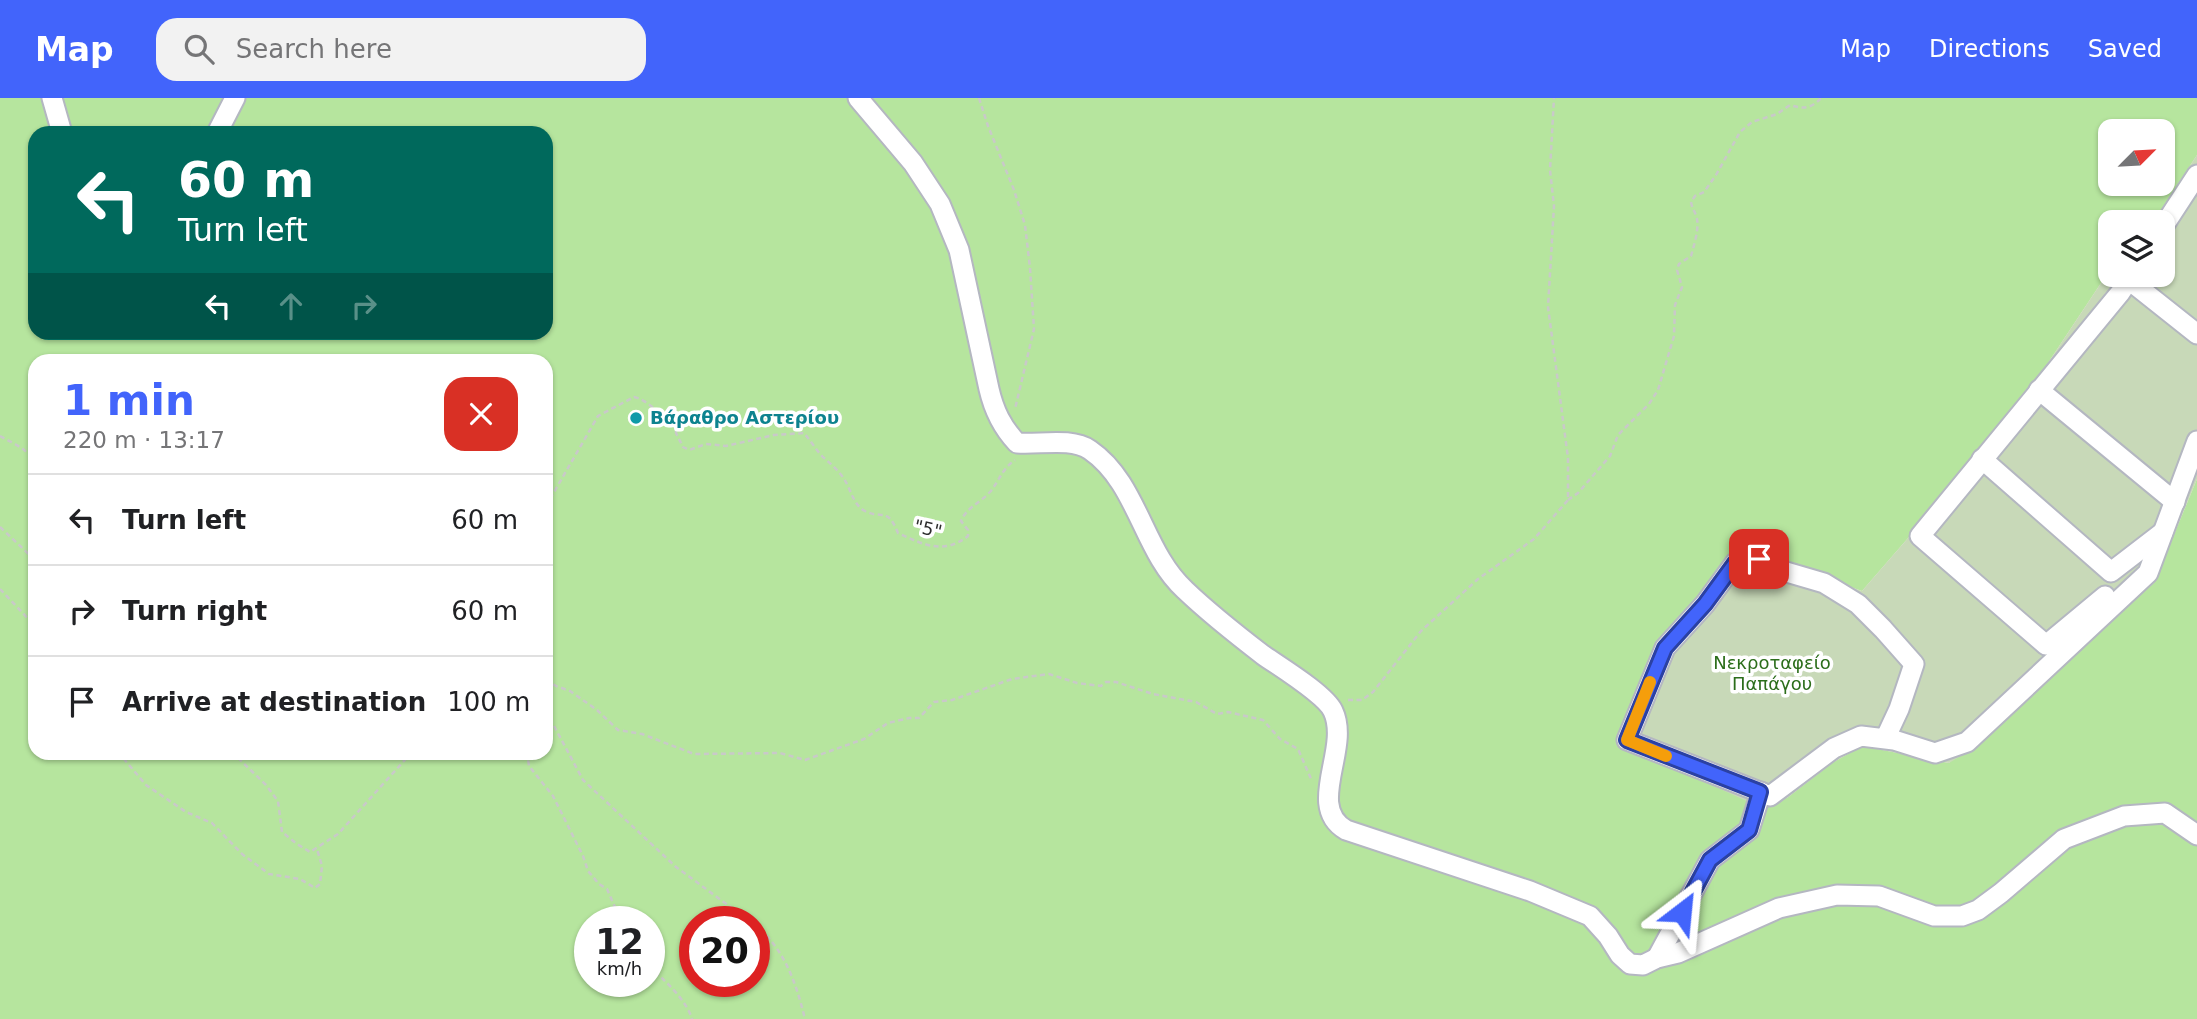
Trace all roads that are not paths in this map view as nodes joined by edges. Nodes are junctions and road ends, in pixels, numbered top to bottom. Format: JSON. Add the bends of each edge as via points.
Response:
{"nodes":[{"id":1,"x":52,"y":98,"type":"edge"},
{"id":2,"x":235,"y":98,"type":"edge"},
{"id":3,"x":858,"y":98,"type":"edge"},
{"id":4,"x":60,"y":126,"type":"edge"},
{"id":5,"x":221,"y":126,"type":"edge"},
{"id":6,"x":2197,"y":176,"type":"edge"},
{"id":7,"x":2174,"y":210,"type":"edge"},
{"id":8,"x":2122,"y":287,"type":"edge"},
{"id":9,"x":2142,"y":287,"type":"edge"},
{"id":10,"x":2197,"y":334,"type":"edge"},
{"id":11,"x":2039,"y":390,"type":"junction"},
{"id":12,"x":2197,"y":441,"type":"edge"},
{"id":13,"x":1982,"y":459,"type":"junction"},
{"id":14,"x":2175,"y":502,"type":"junction"},
{"id":15,"x":2165,"y":530,"type":"junction"},
{"id":16,"x":2156,"y":554,"type":"junction"},
{"id":17,"x":1885,"y":739,"type":"junction"},
{"id":18,"x":1760,"y":792,"type":"junction"},
{"id":19,"x":2197,"y":835,"type":"edge"},
{"id":20,"x":1657,"y":958,"type":"junction"}],
"edges":[{"from":1,"to":4,"type":"street"},
{"from":2,"to":5,"type":"street"},
{"from":3,"to":20,"type":"street","via":[[914,163],[940,204],[960,250],[994,410],[1005,431],[1017,443],[1087,448],[1112,468],[1183,589],[1333,710],[1337,749],[1328,797],[1334,823],[1590,916],[1630,964]]},
{"from":6,"to":7,"type":"street"},
{"from":8,"to":11,"type":"street"},
{"from":9,"to":10,"type":"street"},
{"from":11,"to":13,"type":"street"},
{"from":11,"to":14,"type":"street"},
{"from":12,"to":14,"type":"street"},
{"from":13,"to":15,"type":"street","via":[[2111,572]]},
{"from":13,"to":16,"type":"street","via":[[1920,536],[2046,645]]},
{"from":14,"to":15,"type":"street"},
{"from":15,"to":16,"type":"street"},
{"from":16,"to":17,"type":"street","via":[[2148,573],[1967,742],[1935,754]]},
{"from":17,"to":18,"type":"street","via":[[1861,736],[1834,748],[1770,796]]},
{"from":17,"to":18,"type":"street","via":[[1914,664],[1858,604],[1824,583],[1759,559],[1735,563],[1665,648],[1627,740]]},
{"from":18,"to":20,"type":"street","via":[[1749,830],[1710,860]]},
{"from":19,"to":20,"type":"street","via":[[2165,813],[2124,816],[2064,839],[2001,893],[1962,916],[1934,916],[1879,896],[1837,895],[1779,908]]}]}
